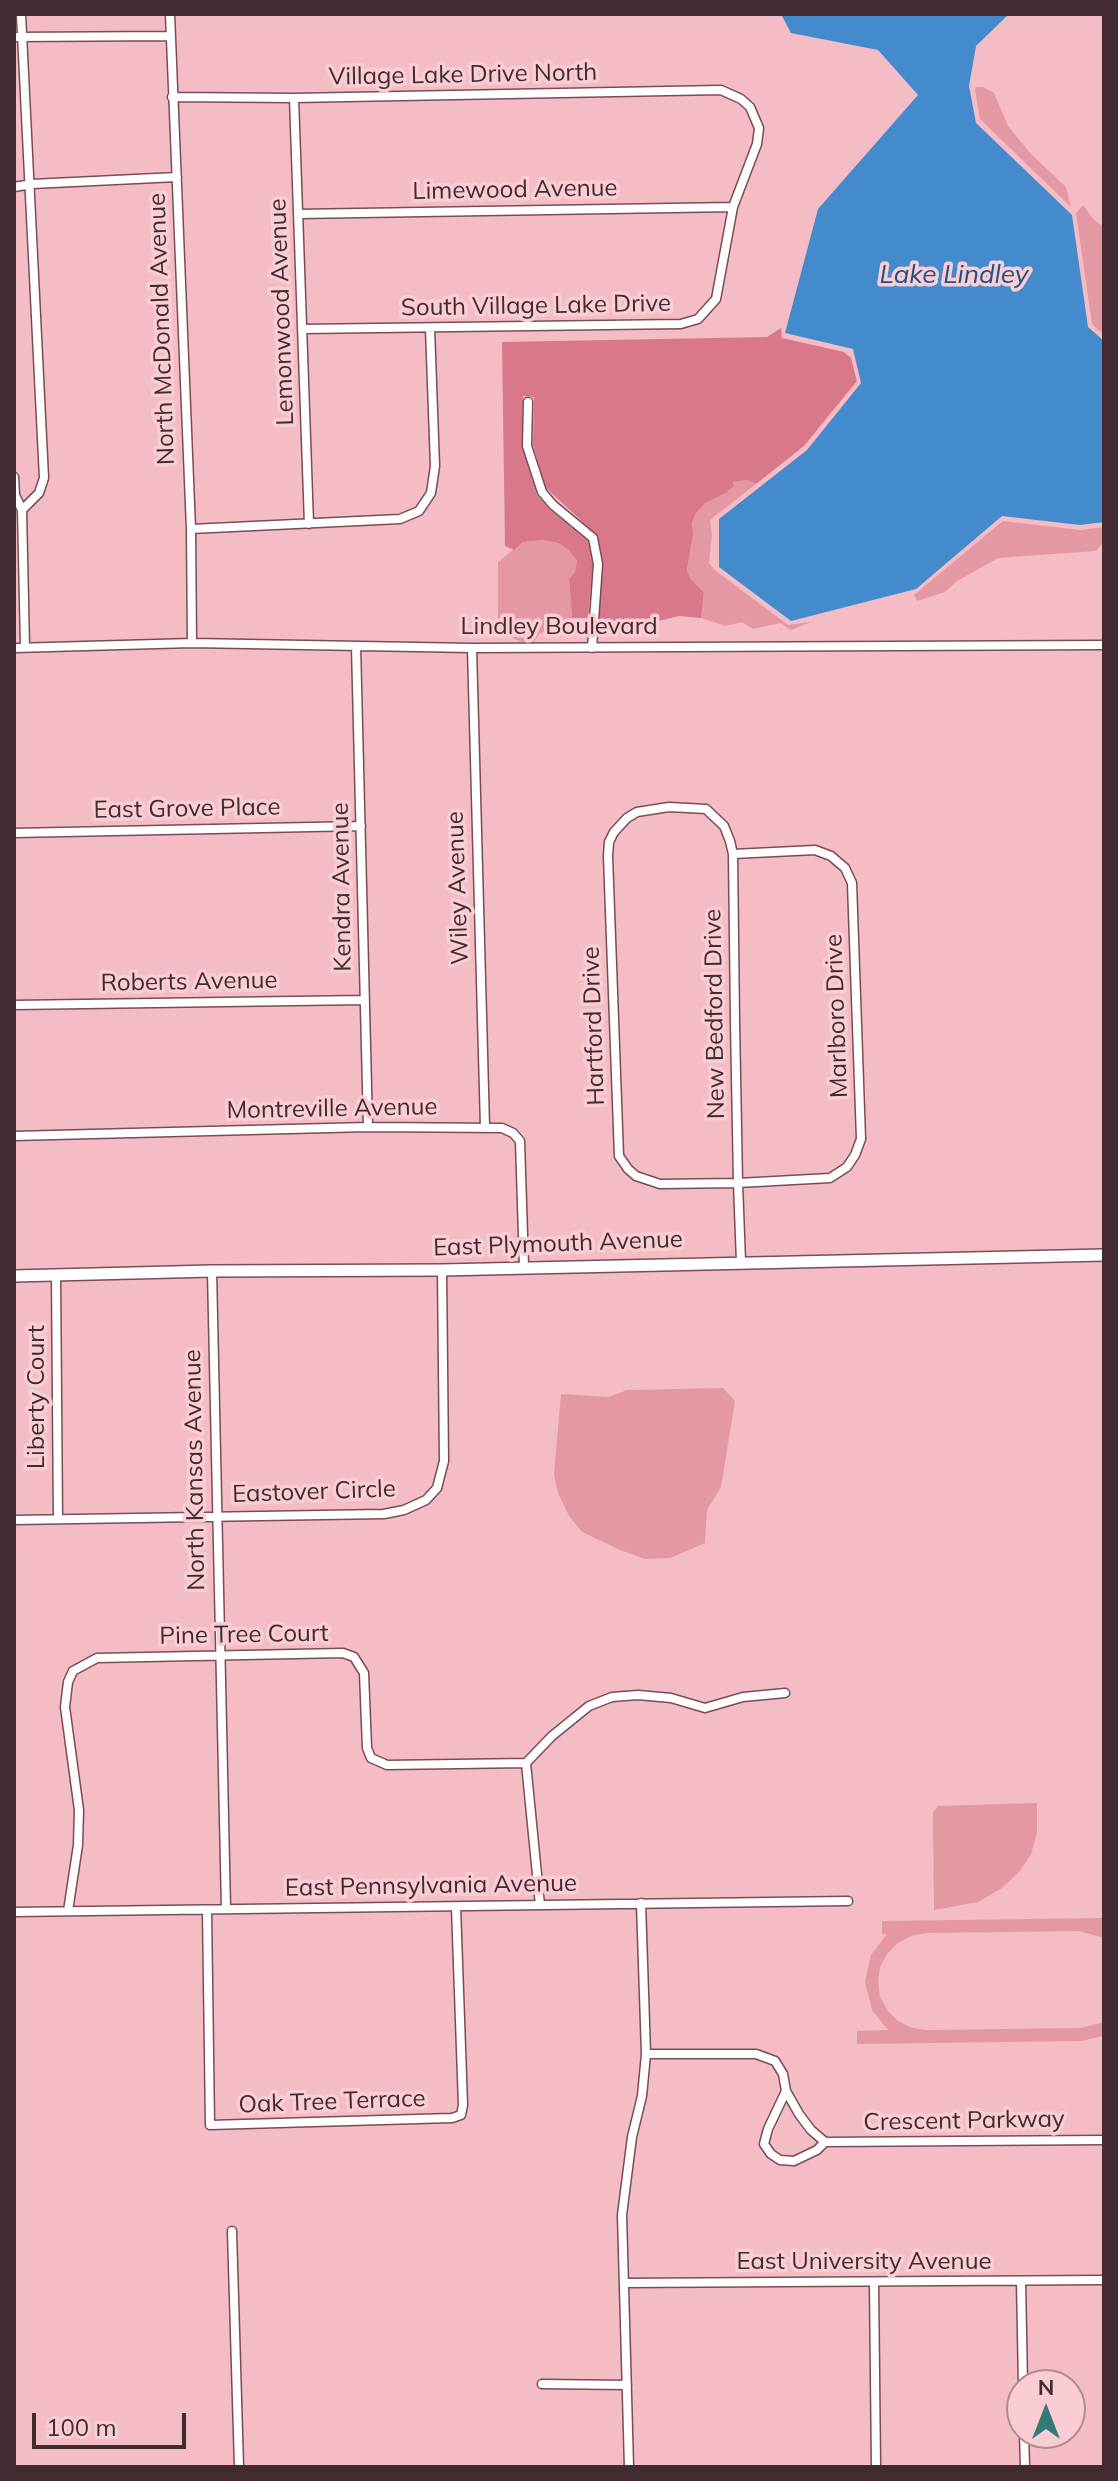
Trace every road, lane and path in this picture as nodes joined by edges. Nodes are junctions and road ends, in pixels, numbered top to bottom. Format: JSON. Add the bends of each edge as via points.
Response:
{"nodes":[{"id":1,"x":21,"y":14,"type":"edge"},
{"id":2,"x":170,"y":14,"type":"edge"},
{"id":3,"x":170,"y":36,"type":"junction"},
{"id":4,"x":18,"y":37,"type":"edge"},
{"id":5,"x":172,"y":97,"type":"junction"},
{"id":6,"x":294,"y":98,"type":"junction"},
{"id":7,"x":750,"y":107,"type":"joint"},
{"id":8,"x":177,"y":177,"type":"junction"},
{"id":9,"x":32,"y":184,"type":"junction"},
{"id":10,"x":14,"y":187,"type":"edge"},
{"id":11,"x":733,"y":207,"type":"junction"},
{"id":12,"x":298,"y":214,"type":"junction"},
{"id":13,"x":430,"y":328,"type":"junction"},
{"id":14,"x":302,"y":329,"type":"junction"},
{"id":15,"x":528,"y":402,"type":"dead end"},
{"id":16,"x":14,"y":477,"type":"edge"},
{"id":17,"x":18,"y":510,"type":"edge"},
{"id":18,"x":309,"y":524,"type":"junction"},
{"id":19,"x":191,"y":529,"type":"junction"},
{"id":20,"x":192,"y":643,"type":"junction"},
{"id":21,"x":1104,"y":645,"type":"edge"},
{"id":22,"x":356,"y":646,"type":"junction"},
{"id":23,"x":25,"y":647,"type":"junction"},
{"id":24,"x":14,"y":648,"type":"edge"},
{"id":25,"x":472,"y":648,"type":"junction"},
{"id":26,"x":592,"y":648,"type":"junction"},
{"id":27,"x":673,"y":807,"type":"joint"},
{"id":28,"x":361,"y":826,"type":"junction"},
{"id":29,"x":14,"y":833,"type":"edge"},
{"id":30,"x":733,"y":854,"type":"junction"},
{"id":31,"x":364,"y":1000,"type":"junction"},
{"id":32,"x":14,"y":1005,"type":"edge"},
{"id":33,"x":368,"y":1127,"type":"junction"},
{"id":34,"x":485,"y":1127,"type":"junction"},
{"id":35,"x":14,"y":1136,"type":"edge"},
{"id":36,"x":738,"y":1183,"type":"junction"},
{"id":37,"x":1104,"y":1255,"type":"edge"},
{"id":38,"x":741,"y":1262,"type":"junction"},
{"id":39,"x":524,"y":1267,"type":"junction"},
{"id":40,"x":442,"y":1270,"type":"junction"},
{"id":41,"x":212,"y":1271,"type":"junction"},
{"id":42,"x":56,"y":1275,"type":"junction"},
{"id":43,"x":14,"y":1276,"type":"edge"},
{"id":44,"x":215,"y":1516,"type":"junction"},
{"id":45,"x":58,"y":1519,"type":"junction"},
{"id":46,"x":14,"y":1520,"type":"edge"},
{"id":47,"x":220,"y":1657,"type":"junction"},
{"id":48,"x":785,"y":1693,"type":"dead end"},
{"id":49,"x":526,"y":1763,"type":"junction"},
{"id":50,"x":848,"y":1901,"type":"dead end"},
{"id":51,"x":641,"y":1903,"type":"junction"},
{"id":52,"x":540,"y":1905,"type":"junction"},
{"id":53,"x":456,"y":1907,"type":"junction"},
{"id":54,"x":226,"y":1909,"type":"junction"},
{"id":55,"x":207,"y":1910,"type":"junction"},
{"id":56,"x":68,"y":1911,"type":"junction"},
{"id":57,"x":14,"y":1912,"type":"edge"},
{"id":58,"x":646,"y":2054,"type":"junction"},
{"id":59,"x":786,"y":2091,"type":"junction"},
{"id":60,"x":1104,"y":2140,"type":"edge"},
{"id":61,"x":825,"y":2142,"type":"junction"},
{"id":62,"x":232,"y":2231,"type":"dead end"},
{"id":63,"x":1104,"y":2280,"type":"edge"},
{"id":64,"x":1021,"y":2281,"type":"junction"},
{"id":65,"x":624,"y":2283,"type":"junction"},
{"id":66,"x":874,"y":2283,"type":"junction"},
{"id":67,"x":1023,"y":2369,"type":"edge"},
{"id":68,"x":542,"y":2384,"type":"dead end"},
{"id":69,"x":627,"y":2385,"type":"junction"},
{"id":70,"x":239,"y":2467,"type":"edge"},
{"id":71,"x":629,"y":2467,"type":"edge"},
{"id":72,"x":876,"y":2467,"type":"edge"}],
"edges":[{"from":1,"to":4,"type":"street"},
{"from":2,"to":3,"type":"street","name":"North McDonald Avenue"},
{"from":3,"to":4,"type":"street"},
{"from":3,"to":5,"type":"street","name":"North McDonald Avenue"},
{"from":4,"to":9,"type":"street"},
{"from":5,"to":6,"type":"street","name":"Village Lake Drive North"},
{"from":5,"to":8,"type":"street","name":"North McDonald Avenue"},
{"from":6,"to":7,"type":"street","name":"Village Lake Drive North","via":[[721,90]]},
{"from":6,"to":12,"type":"street","name":"Lemonwood Avenue"},
{"from":7,"to":11,"type":"street","name":"South Village Lake Drive","via":[[759,128],[757,144]]},
{"from":8,"to":9,"type":"street"},
{"from":8,"to":19,"type":"street","name":"North McDonald Avenue"},
{"from":9,"to":10,"type":"street"},
{"from":9,"to":17,"type":"street","via":[[44,478],[39,493]]},
{"from":11,"to":12,"type":"street","name":"Limewood Avenue"},
{"from":11,"to":13,"type":"street","name":"South Village Lake Drive","via":[[716,299],[698,319],[681,324]]},
{"from":12,"to":14,"type":"street","name":"Lemonwood Avenue"},
{"from":13,"to":14,"type":"street","name":"South Village Lake Drive"},
{"from":13,"to":18,"type":"street","via":[[435,466],[425,504],[400,519]]},
{"from":14,"to":18,"type":"street","name":"Lemonwood Avenue"},
{"from":15,"to":26,"type":"street","via":[[527,446],[542,492],[593,538],[598,564]]},
{"from":16,"to":17,"type":"street"},
{"from":17,"to":23,"type":"street"},
{"from":18,"to":19,"type":"street"},
{"from":19,"to":20,"type":"street","name":"North McDonald Avenue"},
{"from":20,"to":22,"type":"street","name":"Lindley Boulevard"},
{"from":20,"to":23,"type":"street","name":"Lindley Boulevard"},
{"from":21,"to":26,"type":"street","name":"Lindley Boulevard"},
{"from":22,"to":25,"type":"street","name":"Lindley Boulevard"},
{"from":22,"to":28,"type":"street","name":"Kendra Avenue"},
{"from":23,"to":24,"type":"street","name":"Lindley Boulevard"},
{"from":25,"to":26,"type":"street","name":"Lindley Boulevard"},
{"from":25,"to":34,"type":"street","name":"Wiley Avenue"},
{"from":27,"to":30,"type":"street","name":"New Bedford Drive","via":[[706,809],[724,826]]},
{"from":27,"to":36,"type":"street","name":"Hartford Drive","via":[[637,812],[609,842],[619,1156],[636,1176],[660,1184]]},
{"from":28,"to":29,"type":"street","name":"East Grove Place"},
{"from":28,"to":31,"type":"street","name":"Kendra Avenue"},
{"from":30,"to":36,"type":"street","name":"New Bedford Drive"},
{"from":30,"to":36,"type":"street","name":"Marlboro Drive","via":[[815,850],[845,868],[852,883],[861,1139],[847,1167],[830,1178]]},
{"from":31,"to":32,"type":"street","name":"Roberts Avenue"},
{"from":31,"to":33,"type":"street","name":"Kendra Avenue"},
{"from":33,"to":34,"type":"street","name":"Montreville Avenue"},
{"from":33,"to":35,"type":"street","name":"Montreville Avenue"},
{"from":34,"to":39,"type":"street","name":"Montreville Avenue","via":[[513,1133],[520,1141]]},
{"from":36,"to":38,"type":"street","name":"New Bedford Drive"},
{"from":37,"to":38,"type":"main road","name":"East Plymouth Avenue"},
{"from":38,"to":39,"type":"main road","name":"East Plymouth Avenue"},
{"from":39,"to":40,"type":"main road","name":"East Plymouth Avenue"},
{"from":40,"to":41,"type":"main road","name":"East Plymouth Avenue"},
{"from":40,"to":44,"type":"street","name":"Eastover Circle","via":[[444,1461],[437,1488],[426,1500],[384,1514]]},
{"from":41,"to":42,"type":"main road","name":"East Plymouth Avenue"},
{"from":41,"to":44,"type":"street","name":"North Kansas Avenue"},
{"from":42,"to":43,"type":"main road","name":"East Plymouth Avenue"},
{"from":42,"to":45,"type":"street","name":"Liberty Court"},
{"from":44,"to":45,"type":"street","name":"Eastover Circle"},
{"from":44,"to":47,"type":"street","name":"North Kansas Avenue"},
{"from":45,"to":46,"type":"street","name":"Eastover Circle"},
{"from":47,"to":49,"type":"street","name":"Pine Tree Court","via":[[354,1657],[364,1673],[367,1748],[371,1758],[387,1765]]},
{"from":47,"to":54,"type":"street","name":"North Kansas Avenue"},
{"from":47,"to":56,"type":"street","name":"Pine Tree Court","via":[[97,1658],[73,1671],[65,1707],[79,1810]]},
{"from":48,"to":49,"type":"street","via":[[705,1708],[671,1698],[612,1697],[589,1706]]},
{"from":49,"to":52,"type":"street"},
{"from":50,"to":51,"type":"street","name":"East Pennsylvania Avenue"},
{"from":51,"to":52,"type":"street","name":"East Pennsylvania Avenue"},
{"from":51,"to":58,"type":"street"},
{"from":52,"to":53,"type":"street","name":"East Pennsylvania Avenue"},
{"from":53,"to":54,"type":"street","name":"East Pennsylvania Avenue"},
{"from":53,"to":55,"type":"street","name":"Oak Tree Terrace","via":[[461,2115],[210,2125]]},
{"from":54,"to":55,"type":"street","name":"East Pennsylvania Avenue"},
{"from":55,"to":56,"type":"street","name":"East Pennsylvania Avenue"},
{"from":56,"to":57,"type":"street","name":"East Pennsylvania Avenue"},
{"from":58,"to":59,"type":"street","via":[[766,2056],[783,2074]]},
{"from":58,"to":65,"type":"street","via":[[622,2215]]},
{"from":59,"to":61,"type":"street"},
{"from":59,"to":61,"type":"street","name":"Crescent Parkway","via":[[764,2144],[771,2154],[794,2161]]},
{"from":60,"to":61,"type":"street","name":"Crescent Parkway"},
{"from":62,"to":70,"type":"street"},
{"from":63,"to":64,"type":"street","name":"East University Avenue"},
{"from":64,"to":66,"type":"street","name":"East University Avenue"},
{"from":64,"to":67,"type":"street"},
{"from":65,"to":66,"type":"street","name":"East University Avenue"},
{"from":65,"to":69,"type":"street"},
{"from":66,"to":72,"type":"street"},
{"from":68,"to":69,"type":"street"},
{"from":69,"to":71,"type":"street"}]}
